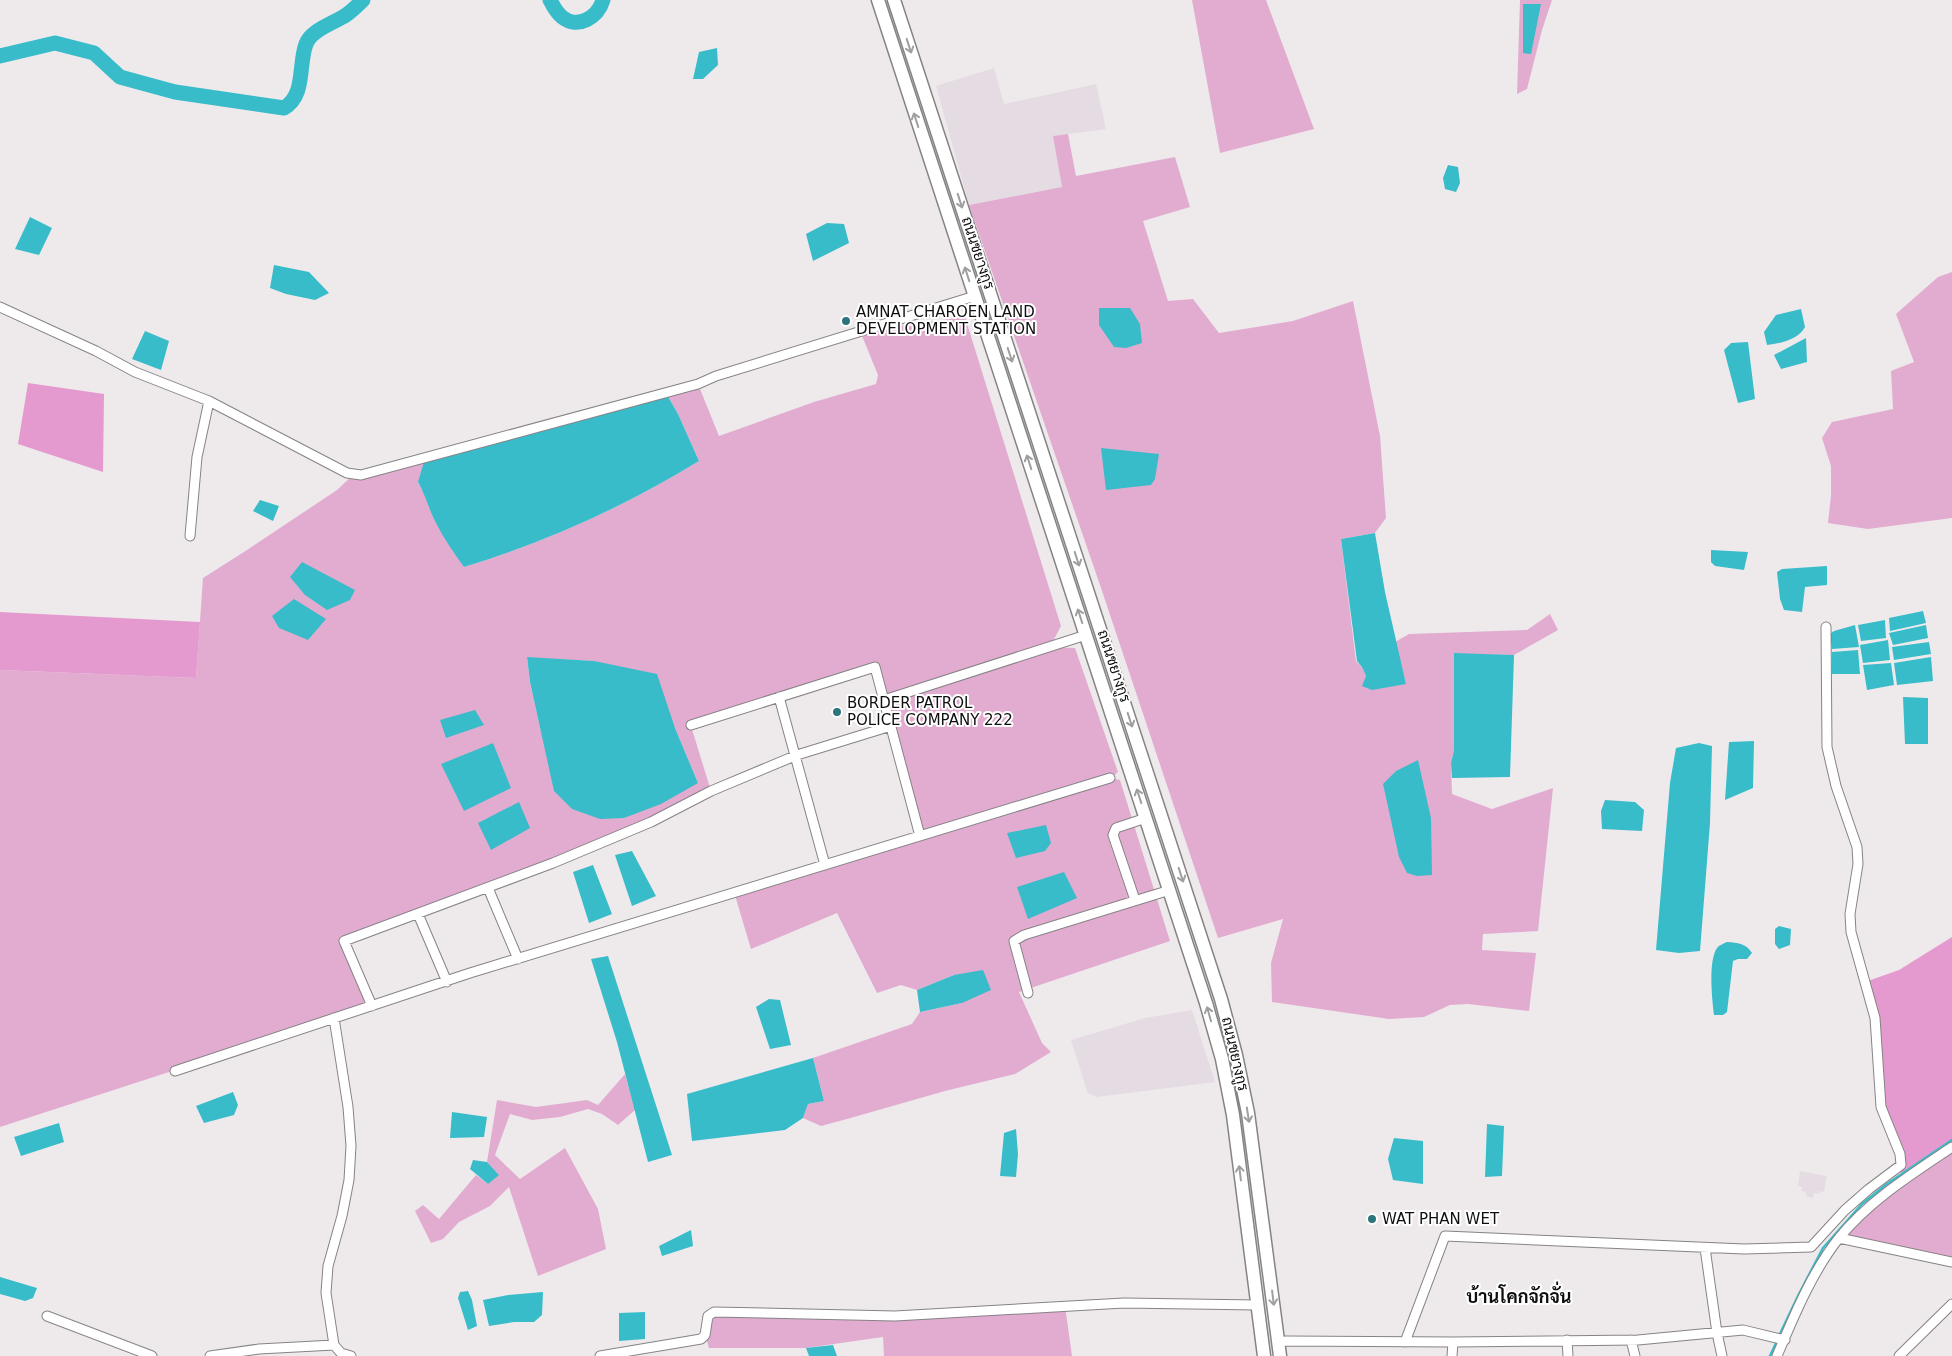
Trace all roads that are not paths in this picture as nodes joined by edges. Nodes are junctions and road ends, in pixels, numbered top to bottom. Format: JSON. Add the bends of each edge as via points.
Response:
{"nodes":[{"id":1,"x":878,"y":0,"type":"edge"},
{"id":2,"x":894,"y":0,"type":"edge"},
{"id":3,"x":975,"y":296,"type":"junction"},
{"id":4,"x":0,"y":307,"type":"edge"},
{"id":5,"x":209,"y":401,"type":"junction"},
{"id":6,"x":190,"y":536,"type":"dead end"},
{"id":7,"x":1826,"y":627,"type":"dead end"},
{"id":8,"x":1086,"y":635,"type":"junction"},
{"id":9,"x":1115,"y":674,"type":"junction"},
{"id":10,"x":1101,"y":679,"type":"junction"},
{"id":11,"x":779,"y":697,"type":"junction"},
{"id":12,"x":884,"y":700,"type":"junction"},
{"id":13,"x":691,"y":726,"type":"dead end"},
{"id":14,"x":891,"y":726,"type":"junction"},
{"id":15,"x":797,"y":755,"type":"junction"},
{"id":16,"x":1110,"y":778,"type":"dead end"},
{"id":17,"x":1146,"y":818,"type":"junction"},
{"id":18,"x":920,"y":836,"type":"junction"},
{"id":19,"x":825,"y":864,"type":"junction"},
{"id":20,"x":488,"y":888,"type":"junction"},
{"id":21,"x":1170,"y":890,"type":"junction"},
{"id":22,"x":1135,"y":900,"type":"junction"},
{"id":23,"x":418,"y":914,"type":"junction"},
{"id":24,"x":518,"y":959,"type":"junction"},
{"id":25,"x":447,"y":982,"type":"junction"},
{"id":26,"x":1028,"y":993,"type":"dead end"},
{"id":27,"x":372,"y":1006,"type":"junction"},
{"id":28,"x":334,"y":1018,"type":"junction"},
{"id":29,"x":176,"y":1071,"type":"dead end"},
{"id":30,"x":1952,"y":1147,"type":"edge"},
{"id":31,"x":1839,"y":1238,"type":"junction"},
{"id":32,"x":1705,"y":1248,"type":"junction"},
{"id":33,"x":1952,"y":1262,"type":"edge"},
{"id":34,"x":1952,"y":1304,"type":"edge"},
{"id":35,"x":1257,"y":1305,"type":"junction"},
{"id":36,"x":47,"y":1316,"type":"dead end"},
{"id":37,"x":1717,"y":1333,"type":"junction"},
{"id":38,"x":1780,"y":1338,"type":"junction"},
{"id":39,"x":1567,"y":1340,"type":"junction"},
{"id":40,"x":1631,"y":1340,"type":"junction"},
{"id":41,"x":1278,"y":1342,"type":"junction"},
{"id":42,"x":1405,"y":1342,"type":"junction"},
{"id":43,"x":1453,"y":1342,"type":"junction"},
{"id":44,"x":334,"y":1346,"type":"junction"},
{"id":45,"x":634,"y":1353,"type":"edge"},
{"id":46,"x":152,"y":1356,"type":"edge"},
{"id":47,"x":210,"y":1356,"type":"edge"},
{"id":48,"x":350,"y":1356,"type":"edge"},
{"id":49,"x":600,"y":1356,"type":"edge"},
{"id":50,"x":1264,"y":1356,"type":"edge"},
{"id":51,"x":1280,"y":1356,"type":"edge"},
{"id":52,"x":1452,"y":1356,"type":"edge"},
{"id":53,"x":1568,"y":1356,"type":"edge"},
{"id":54,"x":1635,"y":1356,"type":"edge"},
{"id":55,"x":1722,"y":1356,"type":"edge"},
{"id":56,"x":1777,"y":1356,"type":"edge"},
{"id":57,"x":1899,"y":1356,"type":"edge"}],
"edges":[{"from":3,"to":1,"type":"highway","name":"ถนนชยางกูร","one_way":true},
{"from":2,"to":9,"type":"highway","name":"ถนนชยางกูร","one_way":true},
{"from":3,"to":5,"type":"street","via":[[698,384],[361,475],[347,472]]},
{"from":8,"to":3,"type":"highway","name":"ถนนชยางกูร","one_way":true},
{"from":4,"to":5,"type":"street","via":[[135,372]]},
{"from":5,"to":6,"type":"street","via":[[197,457]]},
{"from":7,"to":32,"type":"street","via":[[1827,747],[1859,857],[1850,914],[1851,932],[1875,1018],[1882,1106],[1902,1162],[1846,1210],[1811,1248]]},
{"from":8,"to":10,"type":"highway","name":"ถนนชยางกูร"},
{"from":8,"to":12,"type":"street"},
{"from":9,"to":10,"type":"highway"},
{"from":9,"to":41,"type":"highway","name":"ถนนชยางกูร","one_way":true,"via":[[1218,990],[1236,1055],[1248,1113]]},
{"from":17,"to":10,"type":"highway","name":"ถนนชยางกูร","one_way":true},
{"from":11,"to":12,"type":"street","via":[[875,667]]},
{"from":11,"to":13,"type":"street"},
{"from":11,"to":15,"type":"street"},
{"from":12,"to":14,"type":"street"},
{"from":14,"to":15,"type":"street"},
{"from":14,"to":18,"type":"street"},
{"from":15,"to":19,"type":"street"},
{"from":15,"to":20,"type":"street","via":[[711,791],[651,822]]},
{"from":16,"to":18,"type":"street"},
{"from":17,"to":21,"type":"highway","name":"ถนนชยางกูร"},
{"from":17,"to":22,"type":"street","via":[[1116,828],[1113,835]]},
{"from":18,"to":19,"type":"street"},
{"from":19,"to":24,"type":"street"},
{"from":20,"to":23,"type":"street"},
{"from":20,"to":24,"type":"street"},
{"from":21,"to":22,"type":"street"},
{"from":35,"to":21,"type":"highway","name":"ถนนชยางกูร","one_way":true,"via":[[1233,1115],[1222,1059]]},
{"from":22,"to":26,"type":"street","via":[[1014,941]]},
{"from":23,"to":25,"type":"street"},
{"from":23,"to":27,"type":"street","via":[[344,941]]},
{"from":24,"to":25,"type":"street"},
{"from":25,"to":27,"type":"street"},
{"from":27,"to":28,"type":"street"},
{"from":28,"to":29,"type":"street"},
{"from":28,"to":44,"type":"street","via":[[351,1146],[349,1180],[326,1279]]},
{"from":30,"to":31,"type":"street","via":[[1877,1201]]},
{"from":31,"to":33,"type":"street"},
{"from":31,"to":38,"type":"street"},
{"from":32,"to":37,"type":"street"},
{"from":32,"to":42,"type":"street","via":[[1445,1236]]},
{"from":34,"to":57,"type":"street"},
{"from":35,"to":45,"type":"street","via":[[1124,1303],[895,1316],[714,1312],[708,1316],[705,1335],[701,1339]]},
{"from":35,"to":50,"type":"highway","name":"ถนนชยางกูร"},
{"from":36,"to":46,"type":"street"},
{"from":37,"to":38,"type":"street","via":[[1743,1330]]},
{"from":37,"to":40,"type":"street"},
{"from":37,"to":55,"type":"street"},
{"from":38,"to":56,"type":"street"},
{"from":39,"to":40,"type":"street"},
{"from":39,"to":43,"type":"street"},
{"from":39,"to":53,"type":"street"},
{"from":40,"to":54,"type":"street"},
{"from":41,"to":42,"type":"street"},
{"from":41,"to":51,"type":"highway","name":"ถนนชยางกูร"},
{"from":42,"to":43,"type":"street"},
{"from":43,"to":52,"type":"street"},
{"from":44,"to":47,"type":"street","via":[[259,1349]]},
{"from":44,"to":48,"type":"street"},
{"from":45,"to":49,"type":"street"}]}
